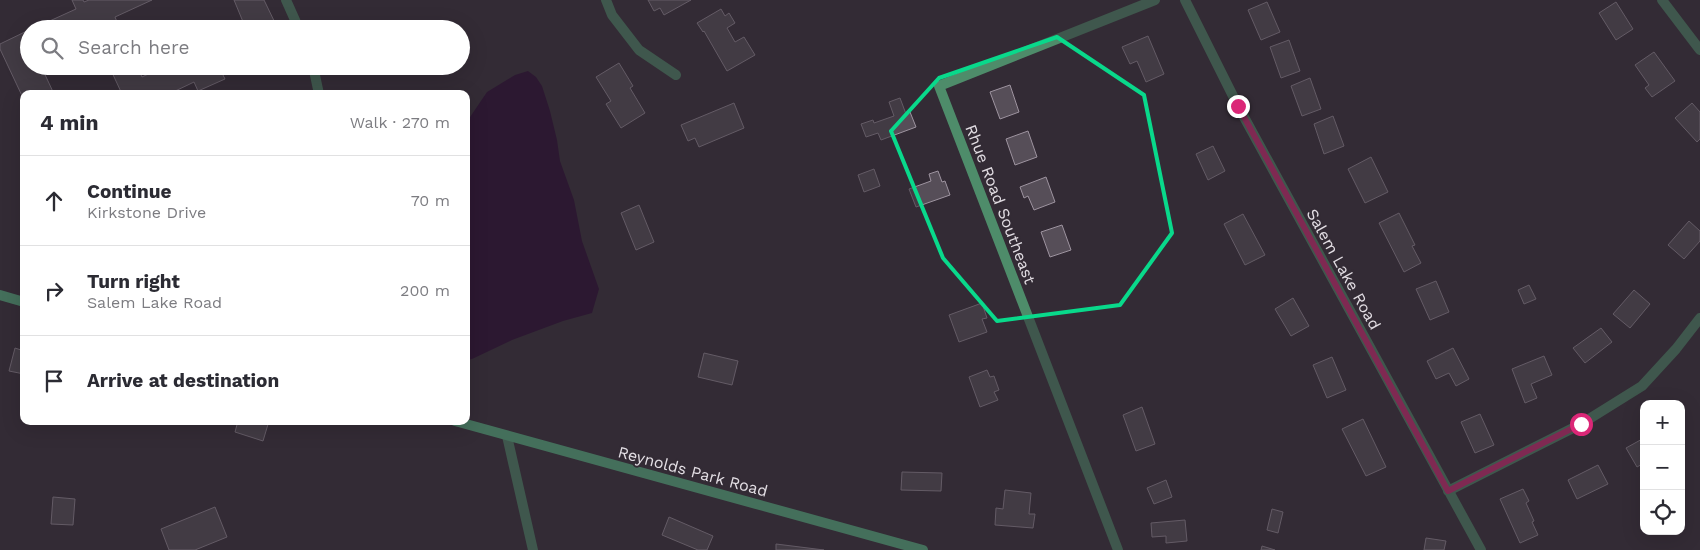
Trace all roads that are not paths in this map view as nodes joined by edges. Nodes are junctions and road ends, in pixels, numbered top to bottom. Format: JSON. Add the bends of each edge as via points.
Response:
{"nodes":[{"id":1,"x":286,"y":0,"type":"edge"},
{"id":2,"x":606,"y":0,"type":"edge"},
{"id":3,"x":1155,"y":0,"type":"edge"},
{"id":4,"x":1185,"y":0,"type":"edge"},
{"id":5,"x":1662,"y":0,"type":"edge"},
{"id":6,"x":295,"y":20,"type":"edge"},
{"id":7,"x":1700,"y":50,"type":"edge"},
{"id":8,"x":315,"y":75,"type":"edge"},
{"id":9,"x":676,"y":75,"type":"dead end"},
{"id":10,"x":318,"y":90,"type":"edge"},
{"id":11,"x":0,"y":295,"type":"edge"},
{"id":12,"x":20,"y":301,"type":"edge"},
{"id":13,"x":1700,"y":318,"type":"edge"},
{"id":14,"x":469,"y":425,"type":"edge"},
{"id":15,"x":507,"y":436,"type":"junction"},
{"id":16,"x":1448,"y":491,"type":"junction"},
{"id":17,"x":534,"y":550,"type":"edge"},
{"id":18,"x":923,"y":550,"type":"edge"},
{"id":19,"x":1118,"y":550,"type":"edge"},
{"id":20,"x":1480,"y":550,"type":"edge"}],
"edges":[{"from":1,"to":6,"type":"street"},
{"from":2,"to":9,"type":"street","via":[[612,14],[639,50]]},
{"from":3,"to":19,"type":"street","name":"Rhue Road Southeast","via":[[939,86]]},
{"from":4,"to":16,"type":"street","name":"Salem Lake Road","via":[[1238,106]]},
{"from":5,"to":7,"type":"street"},
{"from":8,"to":10,"type":"street"},
{"from":11,"to":12,"type":"main road"},
{"from":13,"to":16,"type":"street","via":[[1676,350],[1642,386],[1581,424]]},
{"from":14,"to":15,"type":"main road","name":"Reynolds Park Road"},
{"from":15,"to":17,"type":"street"},
{"from":15,"to":18,"type":"main road","name":"Reynolds Park Road"},
{"from":16,"to":20,"type":"street","name":"Salem Lake Road"}]}
